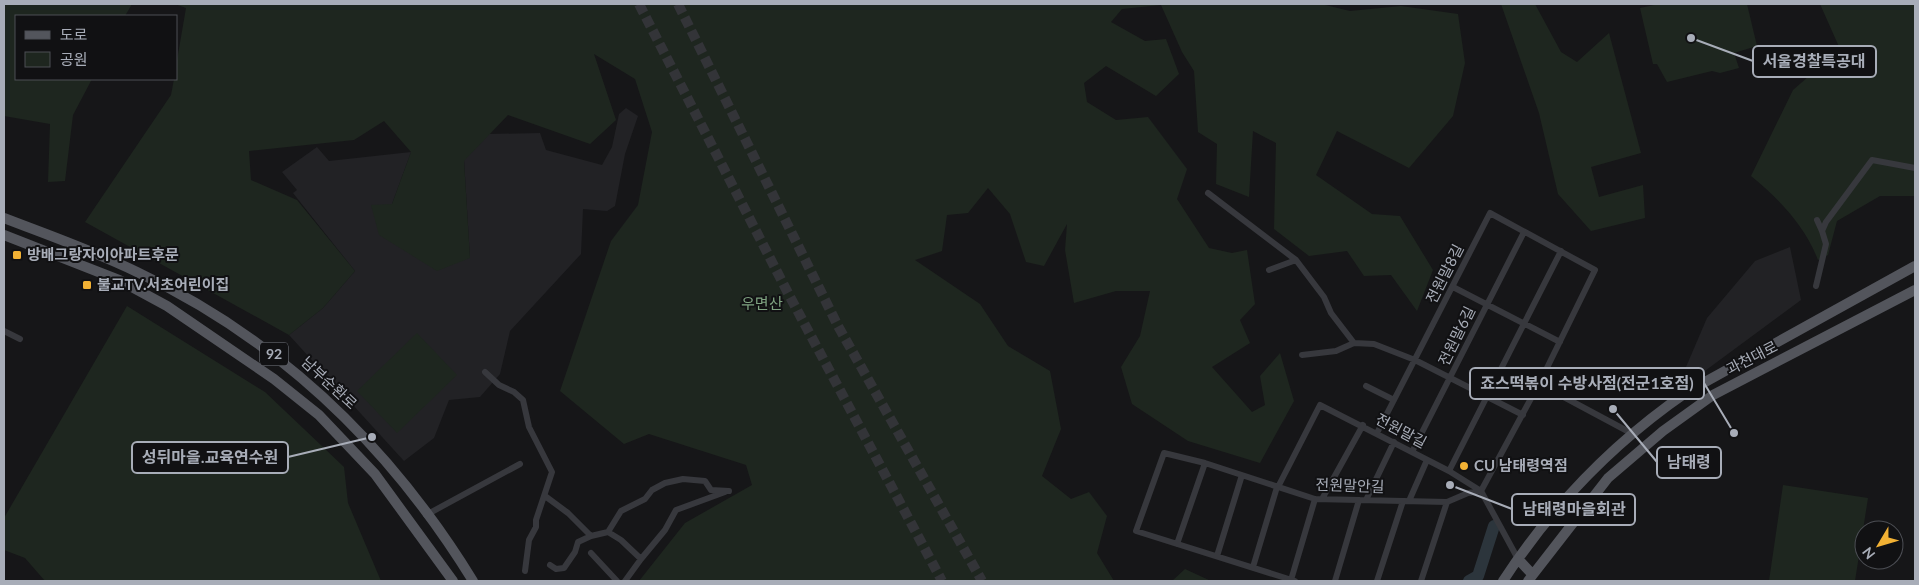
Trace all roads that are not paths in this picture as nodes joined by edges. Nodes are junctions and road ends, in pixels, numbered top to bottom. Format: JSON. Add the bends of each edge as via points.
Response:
{"nodes":[{"id":1,"x":1915,"y":168,"type":"edge"},
{"id":2,"x":1208,"y":193,"type":"dead end"},
{"id":3,"x":4,"y":218,"type":"edge"},
{"id":4,"x":1817,"y":220,"type":"dead end"},
{"id":5,"x":1822,"y":231,"type":"junction"},
{"id":6,"x":1524,"y":232,"type":"junction"},
{"id":7,"x":4,"y":235,"type":"edge"},
{"id":8,"x":1560,"y":251,"type":"junction"},
{"id":9,"x":1296,"y":260,"type":"junction"},
{"id":10,"x":1915,"y":266,"type":"edge"},
{"id":11,"x":1269,"y":270,"type":"dead end"},
{"id":12,"x":1816,"y":286,"type":"dead end"},
{"id":13,"x":1453,"y":287,"type":"junction"},
{"id":14,"x":1915,"y":290,"type":"edge"},
{"id":15,"x":1487,"y":305,"type":"junction"},
{"id":16,"x":1819,"y":318,"type":"junction"},
{"id":17,"x":1524,"y":324,"type":"junction"},
{"id":18,"x":4,"y":331,"type":"edge"},
{"id":19,"x":1827,"y":335,"type":"junction"},
{"id":20,"x":20,"y":339,"type":"dead end"},
{"id":21,"x":1560,"y":342,"type":"junction"},
{"id":22,"x":1354,"y":343,"type":"junction"},
{"id":23,"x":1302,"y":355,"type":"dead end"},
{"id":24,"x":1415,"y":360,"type":"junction"},
{"id":25,"x":485,"y":372,"type":"dead end"},
{"id":26,"x":1450,"y":378,"type":"junction"},
{"id":27,"x":1542,"y":378,"type":"junction"},
{"id":28,"x":1366,"y":386,"type":"dead end"},
{"id":29,"x":1487,"y":396,"type":"junction"},
{"id":30,"x":1394,"y":400,"type":"junction"},
{"id":31,"x":1524,"y":415,"type":"junction"},
{"id":32,"x":1362,"y":425,"type":"junction"},
{"id":33,"x":1377,"y":433,"type":"junction"},
{"id":34,"x":1631,"y":433,"type":"junction"},
{"id":35,"x":1394,"y":442,"type":"junction"},
{"id":36,"x":1412,"y":452,"type":"junction"},
{"id":37,"x":1427,"y":460,"type":"junction"},
{"id":38,"x":1205,"y":463,"type":"junction"},
{"id":39,"x":520,"y":464,"type":"dead end"},
{"id":40,"x":1450,"y":471,"type":"junction"},
{"id":41,"x":1242,"y":475,"type":"junction"},
{"id":42,"x":1278,"y":487,"type":"junction"},
{"id":43,"x":1481,"y":491,"type":"junction"},
{"id":44,"x":545,"y":496,"type":"junction"},
{"id":45,"x":1318,"y":499,"type":"junction"},
{"id":46,"x":1362,"y":500,"type":"junction"},
{"id":47,"x":1406,"y":501,"type":"junction"},
{"id":48,"x":1447,"y":502,"type":"junction"},
{"id":49,"x":426,"y":515,"type":"junction"},
{"id":50,"x":608,"y":532,"type":"junction"},
{"id":51,"x":591,"y":536,"type":"junction"},
{"id":52,"x":1178,"y":544,"type":"junction"},
{"id":53,"x":591,"y":553,"type":"dead end"},
{"id":54,"x":1217,"y":556,"type":"junction"},
{"id":55,"x":641,"y":559,"type":"junction"},
{"id":56,"x":1518,"y":559,"type":"junction"},
{"id":57,"x":550,"y":565,"type":"dead end"},
{"id":58,"x":1253,"y":566,"type":"junction"},
{"id":59,"x":525,"y":571,"type":"dead end"},
{"id":60,"x":1530,"y":578,"type":"edge"},
{"id":61,"x":1293,"y":580,"type":"edge"},
{"id":62,"x":453,"y":581,"type":"edge"},
{"id":63,"x":473,"y":581,"type":"edge"},
{"id":64,"x":618,"y":581,"type":"edge"},
{"id":65,"x":625,"y":581,"type":"edge"},
{"id":66,"x":1335,"y":581,"type":"edge"},
{"id":67,"x":1376,"y":581,"type":"edge"},
{"id":68,"x":1421,"y":581,"type":"edge"},
{"id":69,"x":1504,"y":581,"type":"edge"}],
"edges":[{"from":1,"to":5,"type":"street","via":[[1872,160]]},
{"from":2,"to":9,"type":"street"},
{"from":3,"to":49,"type":"main road","name":"남부순환로","number":"92","via":[[137,272],[207,310],[269,350],[348,420]]},
{"from":4,"to":5,"type":"street"},
{"from":5,"to":12,"type":"street","via":[[1826,244]]},
{"from":6,"to":8,"type":"street"},
{"from":6,"to":13,"type":"street","name":"전원말8길","via":[[1490,213]]},
{"from":6,"to":15,"type":"street","name":"전원말6길"},
{"from":7,"to":62,"type":"main road","name":"남부순환로","number":"92","via":[[127,284],[167,306],[274,379],[319,415],[375,474]]},
{"from":8,"to":17,"type":"street"},
{"from":8,"to":21,"type":"street","via":[[1595,270]]},
{"from":9,"to":11,"type":"street"},
{"from":9,"to":22,"type":"street"},
{"from":10,"to":16,"type":"main road","name":"과천대로"},
{"from":13,"to":15,"type":"street","name":"전원말6길"},
{"from":13,"to":24,"type":"street","name":"전원말8길"},
{"from":14,"to":19,"type":"main road","name":"과천대로"},
{"from":15,"to":17,"type":"street"},
{"from":15,"to":26,"type":"street","name":"전원말6길"},
{"from":16,"to":19,"type":"main road"},
{"from":16,"to":34,"type":"main road","name":"과천대로","via":[[1687,392]]},
{"from":17,"to":21,"type":"street"},
{"from":17,"to":29,"type":"street"},
{"from":18,"to":20,"type":"street"},
{"from":19,"to":60,"type":"main road","name":"과천대로","via":[[1712,395],[1663,431],[1608,478]]},
{"from":21,"to":27,"type":"street"},
{"from":22,"to":23,"type":"street","via":[[1336,351]]},
{"from":22,"to":24,"type":"street","via":[[1374,344]]},
{"from":24,"to":26,"type":"street","name":"전원말6길"},
{"from":24,"to":30,"type":"street","name":"전원말8길"},
{"from":25,"to":44,"type":"street","via":[[523,400],[529,427],[552,472]]},
{"from":26,"to":29,"type":"street"},
{"from":26,"to":36,"type":"street","name":"전원말6길"},
{"from":27,"to":31,"type":"street"},
{"from":27,"to":34,"type":"street","via":[[1560,395]]},
{"from":28,"to":30,"type":"street"},
{"from":29,"to":31,"type":"street"},
{"from":29,"to":40,"type":"street"},
{"from":30,"to":33,"type":"street","name":"전원말8길"},
{"from":31,"to":43,"type":"street"},
{"from":32,"to":33,"type":"street","name":"전원말길"},
{"from":32,"to":42,"type":"street","name":"전원말길","via":[[1320,405]]},
{"from":32,"to":45,"type":"street"},
{"from":33,"to":35,"type":"street","name":"전원말길"},
{"from":34,"to":56,"type":"main road","name":"과천대로","via":[[1558,506]]},
{"from":35,"to":36,"type":"street","name":"전원말길"},
{"from":35,"to":46,"type":"street"},
{"from":36,"to":37,"type":"street","name":"전원말길"},
{"from":37,"to":40,"type":"street","name":"전원말길"},
{"from":37,"to":47,"type":"street"},
{"from":38,"to":41,"type":"street","name":"전원말안길"},
{"from":38,"to":52,"type":"street"},
{"from":38,"to":52,"type":"street","name":"전원말안길","via":[[1164,453],[1136,531]]},
{"from":39,"to":49,"type":"street"},
{"from":40,"to":43,"type":"street","name":"전원말길"},
{"from":41,"to":42,"type":"street","name":"전원말안길"},
{"from":41,"to":54,"type":"street"},
{"from":42,"to":45,"type":"street","name":"전원말안길"},
{"from":42,"to":58,"type":"street"},
{"from":43,"to":48,"type":"street","name":"전원말안길"},
{"from":43,"to":56,"type":"street","name":"전원말길"},
{"from":44,"to":51,"type":"street"},
{"from":44,"to":59,"type":"street","via":[[529,540]]},
{"from":45,"to":46,"type":"street","name":"전원말안길"},
{"from":45,"to":61,"type":"street"},
{"from":46,"to":47,"type":"street","name":"전원말안길"},
{"from":46,"to":66,"type":"street"},
{"from":47,"to":48,"type":"street","name":"전원말안길"},
{"from":47,"to":67,"type":"street"},
{"from":48,"to":68,"type":"street"},
{"from":49,"to":63,"type":"main road","name":"남부순환로","number":"92"},
{"from":50,"to":51,"type":"street"},
{"from":50,"to":55,"type":"street"},
{"from":50,"to":55,"type":"street","via":[[621,511],[645,499],[664,483],[683,479],[704,481],[711,490],[729,491],[676,510],[665,530]]},
{"from":51,"to":57,"type":"street","via":[[578,542],[564,568],[556,569]]},
{"from":52,"to":54,"type":"street"},
{"from":53,"to":64,"type":"street"},
{"from":54,"to":58,"type":"street"},
{"from":55,"to":65,"type":"street"},
{"from":56,"to":60,"type":"main road"},
{"from":56,"to":69,"type":"main road","name":"과천대로"},
{"from":58,"to":61,"type":"street"}]}
